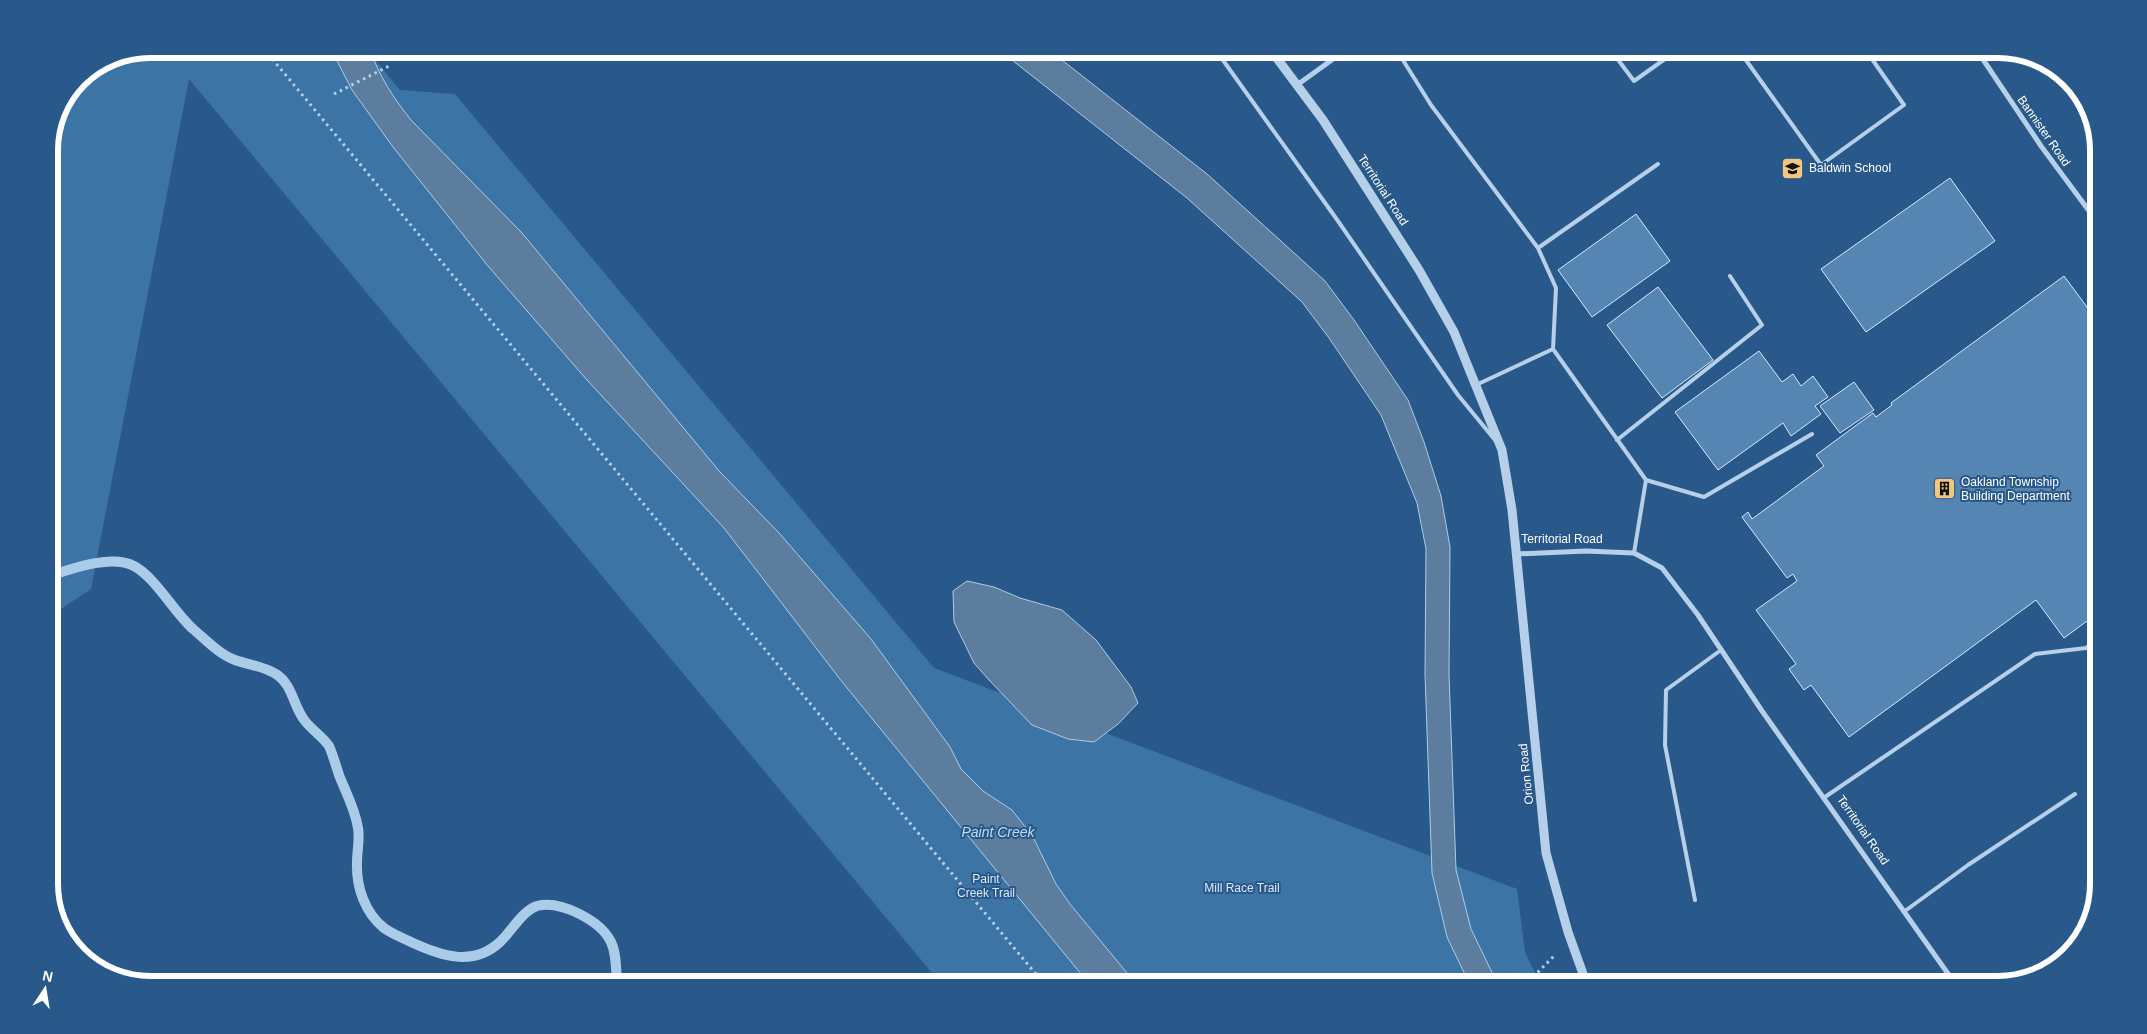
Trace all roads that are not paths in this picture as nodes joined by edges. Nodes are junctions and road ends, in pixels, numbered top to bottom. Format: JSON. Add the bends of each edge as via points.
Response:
{"nodes":[{"id":1,"x":1221,"y":58,"type":"edge"},
{"id":2,"x":1277,"y":58,"type":"edge"},
{"id":3,"x":1334,"y":58,"type":"edge"},
{"id":4,"x":1402,"y":58,"type":"edge"},
{"id":5,"x":1617,"y":58,"type":"edge"},
{"id":6,"x":1666,"y":58,"type":"edge"},
{"id":7,"x":1744,"y":58,"type":"edge"},
{"id":8,"x":1871,"y":58,"type":"edge"},
{"id":9,"x":1982,"y":58,"type":"edge"},
{"id":10,"x":1297,"y":85,"type":"junction"},
{"id":11,"x":1658,"y":164,"type":"dead end"},
{"id":12,"x":2089,"y":211,"type":"edge"},
{"id":13,"x":1538,"y":248,"type":"junction"},
{"id":14,"x":1730,"y":276,"type":"dead end"},
{"id":15,"x":1553,"y":349,"type":"junction"},
{"id":16,"x":1476,"y":386,"type":"junction"},
{"id":17,"x":1812,"y":434,"type":"dead end"},
{"id":18,"x":1617,"y":440,"type":"junction"},
{"id":19,"x":1502,"y":450,"type":"junction"},
{"id":20,"x":1646,"y":480,"type":"junction"},
{"id":21,"x":1634,"y":553,"type":"junction"},
{"id":22,"x":1516,"y":554,"type":"junction"},
{"id":23,"x":2090,"y":646,"type":"edge"},
{"id":24,"x":1721,"y":650,"type":"junction"},
{"id":25,"x":2075,"y":794,"type":"dead end"},
{"id":26,"x":1825,"y":798,"type":"junction"},
{"id":27,"x":1696,"y":900,"type":"dead end"},
{"id":28,"x":1905,"y":911,"type":"junction"},
{"id":29,"x":1584,"y":976,"type":"edge"},
{"id":30,"x":1949,"y":976,"type":"edge"}],
"edges":[{"from":1,"to":19,"type":"lane","via":[[1333,213],[1458,395]]},
{"from":2,"to":10,"type":"street","name":"Territorial Road"},
{"from":3,"to":10,"type":"street"},
{"from":4,"to":13,"type":"lane","via":[[1431,105]]},
{"from":5,"to":6,"type":"lane","via":[[1634,81]]},
{"from":7,"to":8,"type":"lane","via":[[1821,164],[1904,105]]},
{"from":9,"to":12,"type":"street","name":"Bannister Road"},
{"from":10,"to":16,"type":"street","name":"Territorial Road","via":[[1419,270],[1454,332]]},
{"from":11,"to":13,"type":"lane"},
{"from":13,"to":15,"type":"lane","via":[[1556,288]]},
{"from":14,"to":18,"type":"lane","via":[[1762,325]]},
{"from":15,"to":16,"type":"lane"},
{"from":15,"to":18,"type":"lane"},
{"from":16,"to":19,"type":"street","name":"Territorial Road"},
{"from":17,"to":20,"type":"lane","via":[[1704,497]]},
{"from":18,"to":20,"type":"lane"},
{"from":19,"to":22,"type":"street","name":"Territorial Road"},
{"from":20,"to":21,"type":"lane"},
{"from":21,"to":22,"type":"street","name":"Territorial Road"},
{"from":21,"to":24,"type":"street","name":"Territorial Road","via":[[1662,568]]},
{"from":22,"to":29,"type":"street","name":"Orion Road","via":[[1546,853]]},
{"from":23,"to":26,"type":"lane","via":[[2035,654]]},
{"from":24,"to":26,"type":"street","name":"Territorial Road"},
{"from":24,"to":27,"type":"lane","via":[[1666,690],[1665,745]]},
{"from":25,"to":28,"type":"lane"},
{"from":26,"to":28,"type":"street","name":"Territorial Road"},
{"from":28,"to":30,"type":"street","name":"Territorial Road"}]}
